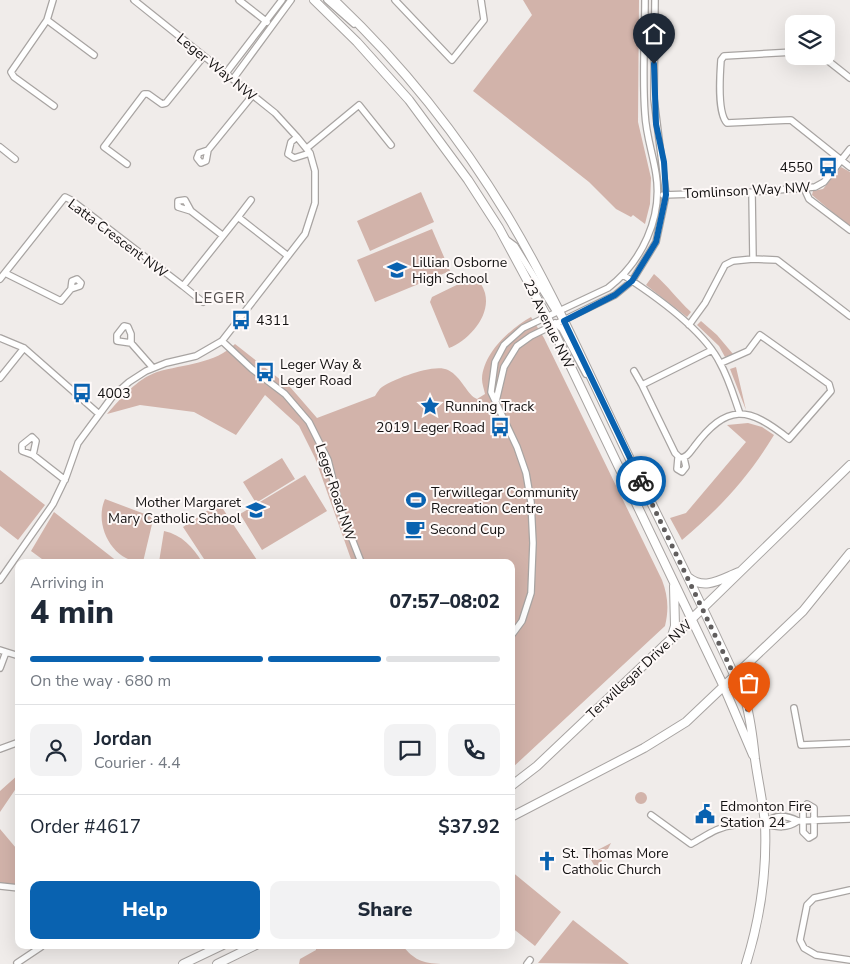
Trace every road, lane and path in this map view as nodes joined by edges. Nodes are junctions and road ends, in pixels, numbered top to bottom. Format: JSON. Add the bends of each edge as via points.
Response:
{"nodes":[{"id":1,"x":53,"y":0,"type":"edge"},
{"id":2,"x":239,"y":0,"type":"edge"},
{"id":3,"x":282,"y":0,"type":"edge"},
{"id":4,"x":291,"y":0,"type":"edge"},
{"id":5,"x":314,"y":0,"type":"edge"},
{"id":6,"x":327,"y":0,"type":"edge"},
{"id":7,"x":334,"y":0,"type":"edge"},
{"id":8,"x":395,"y":0,"type":"edge"},
{"id":9,"x":480,"y":0,"type":"edge"},
{"id":10,"x":645,"y":0,"type":"edge"},
{"id":11,"x":655,"y":0,"type":"edge"},
{"id":12,"x":138,"y":1,"type":"edge"},
{"id":13,"x":47,"y":20,"type":"junction"},
{"id":14,"x":265,"y":21,"type":"junction"},
{"id":15,"x":271,"y":25,"type":"junction"},
{"id":16,"x":369,"y":36,"type":"junction"},
{"id":17,"x":785,"y":53,"type":"edge"},
{"id":18,"x":94,"y":55,"type":"dead end"},
{"id":19,"x":204,"y":56,"type":"junction"},
{"id":20,"x":833,"y":65,"type":"edge"},
{"id":21,"x":226,"y":73,"type":"junction"},
{"id":22,"x":850,"y":78,"type":"edge"},
{"id":23,"x":233,"y":79,"type":"junction"},
{"id":24,"x":252,"y":96,"type":"junction"},
{"id":25,"x":54,"y":106,"type":"dead end"},
{"id":26,"x":297,"y":137,"type":"junction"},
{"id":27,"x":390,"y":145,"type":"dead end"},
{"id":28,"x":0,"y":147,"type":"edge"},
{"id":29,"x":850,"y":149,"type":"edge"},
{"id":30,"x":208,"y":150,"type":"dead end"},
{"id":31,"x":308,"y":151,"type":"junction"},
{"id":32,"x":15,"y":159,"type":"dead end"},
{"id":33,"x":841,"y":160,"type":"junction"},
{"id":34,"x":127,"y":164,"type":"dead end"},
{"id":35,"x":850,"y":167,"type":"edge"},
{"id":36,"x":804,"y":188,"type":"junction"},
{"id":37,"x":752,"y":192,"type":"junction"},
{"id":38,"x":657,"y":194,"type":"junction"},
{"id":39,"x":666,"y":195,"type":"junction"},
{"id":40,"x":251,"y":200,"type":"dead end"},
{"id":41,"x":191,"y":211,"type":"dead end"},
{"id":42,"x":238,"y":217,"type":"junction"},
{"id":43,"x":850,"y":230,"type":"edge"},
{"id":44,"x":222,"y":236,"type":"junction"},
{"id":45,"x":505,"y":239,"type":"junction"},
{"id":46,"x":288,"y":256,"type":"junction"},
{"id":47,"x":753,"y":258,"type":"junction"},
{"id":48,"x":5,"y":273,"type":"junction"},
{"id":49,"x":623,"y":275,"type":"junction"},
{"id":50,"x":0,"y":279,"type":"edge"},
{"id":51,"x":632,"y":281,"type":"junction"},
{"id":52,"x":183,"y":286,"type":"junction"},
{"id":53,"x":71,"y":289,"type":"dead end"},
{"id":54,"x":203,"y":302,"type":"dead end"},
{"id":55,"x":558,"y":313,"type":"junction"},
{"id":56,"x":850,"y":316,"type":"edge"},
{"id":57,"x":547,"y":317,"type":"junction"},
{"id":58,"x":557,"y":324,"type":"junction"},
{"id":59,"x":689,"y":325,"type":"junction"},
{"id":60,"x":0,"y":338,"type":"edge"},
{"id":61,"x":222,"y":340,"type":"junction"},
{"id":62,"x":131,"y":343,"type":"dead end"},
{"id":63,"x":24,"y":348,"type":"junction"},
{"id":64,"x":712,"y":350,"type":"junction"},
{"id":65,"x":720,"y":363,"type":"junction"},
{"id":66,"x":153,"y":368,"type":"junction"},
{"id":67,"x":634,"y":371,"type":"dead end"},
{"id":68,"x":0,"y":378,"type":"edge"},
{"id":69,"x":642,"y":385,"type":"junction"},
{"id":70,"x":496,"y":401,"type":"junction"},
{"id":71,"x":98,"y":414,"type":"junction"},
{"id":72,"x":740,"y":414,"type":"junction"},
{"id":73,"x":33,"y":455,"type":"dead end"},
{"id":74,"x":850,"y":465,"type":"edge"},
{"id":75,"x":65,"y":480,"type":"junction"},
{"id":76,"x":850,"y":553,"type":"edge"},
{"id":77,"x":359,"y":559,"type":"edge"},
{"id":78,"x":743,"y":570,"type":"junction"},
{"id":79,"x":1,"y":576,"type":"edge"},
{"id":80,"x":686,"y":576,"type":"junction"},
{"id":81,"x":673,"y":581,"type":"junction"},
{"id":82,"x":703,"y":609,"type":"junction"},
{"id":83,"x":691,"y":620,"type":"junction"},
{"id":84,"x":515,"y":631,"type":"edge"},
{"id":85,"x":669,"y":641,"type":"junction"},
{"id":86,"x":3,"y":651,"type":"edge"},
{"id":87,"x":15,"y":655,"type":"edge"},
{"id":88,"x":0,"y":668,"type":"edge"},
{"id":89,"x":735,"y":677,"type":"junction"},
{"id":90,"x":724,"y":687,"type":"junction"},
{"id":91,"x":794,"y":708,"type":"dead end"},
{"id":92,"x":15,"y":743,"type":"edge"},
{"id":93,"x":850,"y":743,"type":"edge"},
{"id":94,"x":0,"y":749,"type":"edge"},
{"id":95,"x":755,"y":760,"type":"junction"},
{"id":96,"x":515,"y":783,"type":"edge"},
{"id":97,"x":515,"y":815,"type":"edge"},
{"id":98,"x":651,"y":815,"type":"dead end"},
{"id":99,"x":850,"y":819,"type":"edge"},
{"id":100,"x":801,"y":821,"type":"junction"},
{"id":101,"x":815,"y":821,"type":"junction"},
{"id":102,"x":765,"y":824,"type":"junction"},
{"id":103,"x":0,"y":886,"type":"edge"},
{"id":104,"x":15,"y":888,"type":"edge"},
{"id":105,"x":850,"y":890,"type":"edge"},
{"id":106,"x":38,"y":949,"type":"edge"},
{"id":107,"x":215,"y":949,"type":"edge"},
{"id":108,"x":248,"y":949,"type":"edge"},
{"id":109,"x":850,"y":960,"type":"edge"},
{"id":110,"x":17,"y":963,"type":"edge"},
{"id":111,"x":183,"y":964,"type":"edge"},
{"id":112,"x":217,"y":964,"type":"edge"},
{"id":113,"x":746,"y":964,"type":"edge"}],
"edges":[{"from":1,"to":13,"type":"street"},
{"from":2,"to":14,"type":"street"},
{"from":3,"to":14,"type":"street"},
{"from":4,"to":15,"type":"street"},
{"from":5,"to":45,"type":"main road","name":"23 Avenue NW","via":[[357,42],[408,100],[468,180]]},
{"from":6,"to":16,"type":"street"},
{"from":7,"to":16,"type":"main road","name":"23 Avenue NW"},
{"from":8,"to":9,"type":"street","via":[[452,60],[484,20]]},
{"from":10,"to":38,"type":"street","via":[[643,96]]},
{"from":11,"to":39,"type":"street","via":[[654,99]]},
{"from":12,"to":19,"type":"street","name":"Leger Way NW"},
{"from":13,"to":18,"type":"street"},
{"from":13,"to":25,"type":"street","via":[[11,72]]},
{"from":14,"to":15,"type":"street"},
{"from":14,"to":21,"type":"street"},
{"from":15,"to":23,"type":"street"},
{"from":16,"to":55,"type":"main road","name":"23 Avenue NW","via":[[434,111],[480,173],[519,236]]},
{"from":17,"to":33,"type":"street","via":[[724,56],[721,60],[720,90],[723,118],[727,122],[791,120]]},
{"from":19,"to":21,"type":"street","name":"Leger Way NW"},
{"from":19,"to":34,"type":"street","via":[[166,103],[144,94],[104,146]]},
{"from":20,"to":22,"type":"street"},
{"from":21,"to":23,"type":"street","name":"Leger Way NW"},
{"from":23,"to":24,"type":"street","name":"Leger Way NW"},
{"from":24,"to":26,"type":"street","name":"Leger Way NW","via":[[275,113]]},
{"from":24,"to":30,"type":"street"},
{"from":26,"to":31,"type":"street","name":"Leger Way NW"},
{"from":26,"to":31,"type":"street","via":[[291,142],[288,154],[294,158]]},
{"from":27,"to":31,"type":"street","via":[[359,105]]},
{"from":28,"to":32,"type":"street"},
{"from":29,"to":33,"type":"street","name":"Tomlinson Way NW"},
{"from":31,"to":46,"type":"street","name":"Leger Way NW","via":[[315,171],[315,204],[305,234]]},
{"from":33,"to":35,"type":"street"},
{"from":33,"to":36,"type":"street","name":"Tomlinson Way NW","via":[[820,186]]},
{"from":36,"to":37,"type":"street","name":"Tomlinson Way NW"},
{"from":36,"to":43,"type":"street","via":[[809,198]]},
{"from":37,"to":39,"type":"street","name":"Tomlinson Way NW"},
{"from":37,"to":47,"type":"street"},
{"from":38,"to":39,"type":"street","name":"Tomlinson Way NW"},
{"from":38,"to":49,"type":"street","via":[[647,237]]},
{"from":39,"to":51,"type":"street","via":[[656,242]]},
{"from":40,"to":42,"type":"street"},
{"from":41,"to":44,"type":"street"},
{"from":42,"to":44,"type":"street"},
{"from":42,"to":46,"type":"street"},
{"from":44,"to":52,"type":"street"},
{"from":45,"to":55,"type":"street","via":[[515,246]]},
{"from":45,"to":57,"type":"main road","name":"23 Avenue NW"},
{"from":46,"to":61,"type":"street","name":"Leger Way NW"},
{"from":47,"to":56,"type":"street","via":[[777,260]]},
{"from":47,"to":59,"type":"street","via":[[725,265]]},
{"from":48,"to":50,"type":"street","name":"Latta Crescent NW"},
{"from":48,"to":52,"type":"street","name":"Latta Crescent NW","via":[[62,200],[67,198]]},
{"from":48,"to":53,"type":"street","via":[[61,301]]},
{"from":49,"to":51,"type":"street"},
{"from":49,"to":55,"type":"street","via":[[608,288]]},
{"from":51,"to":58,"type":"street","via":[[615,295]]},
{"from":51,"to":59,"type":"street"},
{"from":52,"to":54,"type":"street","name":"Latta Crescent NW"},
{"from":55,"to":57,"type":"street"},
{"from":55,"to":58,"type":"main road","name":"23 Avenue NW"},
{"from":57,"to":58,"type":"main road","name":"23 Avenue NW"},
{"from":57,"to":70,"type":"street","via":[[514,334],[497,357],[491,385]]},
{"from":58,"to":70,"type":"street","via":[[522,341],[512,352],[504,367]]},
{"from":58,"to":80,"type":"main road","name":"23 Avenue NW","via":[[605,407]]},
{"from":58,"to":81,"type":"main road","name":"23 Avenue NW"},
{"from":59,"to":64,"type":"street"},
{"from":60,"to":63,"type":"street"},
{"from":61,"to":66,"type":"street","name":"Leger Way NW","via":[[196,356]]},
{"from":61,"to":77,"type":"street","name":"Leger Road NW","via":[[285,394],[309,422],[328,460],[340,508]]},
{"from":62,"to":66,"type":"street"},
{"from":63,"to":68,"type":"street"},
{"from":63,"to":71,"type":"street"},
{"from":64,"to":65,"type":"street"},
{"from":64,"to":69,"type":"street"},
{"from":65,"to":72,"type":"street"},
{"from":65,"to":72,"type":"street","via":[[748,350],[760,335],[829,384],[831,391],[789,439],[759,418]]},
{"from":66,"to":71,"type":"street","name":"Leger Way NW","via":[[129,382]]},
{"from":67,"to":69,"type":"street"},
{"from":69,"to":72,"type":"street","via":[[681,458],[725,416]]},
{"from":70,"to":84,"type":"street","via":[[517,447],[531,502],[531,594],[522,621]]},
{"from":71,"to":75,"type":"street","name":"Leger Way NW","via":[[78,443]]},
{"from":73,"to":75,"type":"street"},
{"from":74,"to":78,"type":"main road","name":"Terwillegar Drive NW"},
{"from":75,"to":79,"type":"street","name":"Leger Way NW","via":[[53,504]]},
{"from":76,"to":89,"type":"main road","via":[[812,601]]},
{"from":78,"to":80,"type":"main road","via":[[704,585]]},
{"from":78,"to":82,"type":"main road","name":"Terwillegar Drive NW"},
{"from":80,"to":82,"type":"main road","name":"23 Avenue NW"},
{"from":81,"to":83,"type":"main road","name":"23 Avenue NW"},
{"from":81,"to":85,"type":"main road","via":[[675,630]]},
{"from":82,"to":83,"type":"main road","name":"Terwillegar Drive NW"},
{"from":82,"to":89,"type":"main road","name":"23 Avenue NW"},
{"from":83,"to":85,"type":"main road","name":"Terwillegar Drive NW"},
{"from":83,"to":90,"type":"main road","name":"23 Avenue NW"},
{"from":85,"to":96,"type":"main road","name":"Terwillegar Drive NW"},
{"from":86,"to":87,"type":"street"},
{"from":86,"to":88,"type":"street"},
{"from":89,"to":90,"type":"main road"},
{"from":89,"to":95,"type":"main road","name":"23 Avenue NW","via":[[749,713]]},
{"from":90,"to":95,"type":"main road","name":"23 Avenue NW"},
{"from":90,"to":97,"type":"main road","via":[[686,722],[656,741]]},
{"from":91,"to":93,"type":"street","via":[[801,745]]},
{"from":92,"to":94,"type":"street"},
{"from":95,"to":102,"type":"main road"},
{"from":98,"to":102,"type":"street","via":[[691,844],[726,826]]},
{"from":99,"to":101,"type":"street"},
{"from":100,"to":101,"type":"street"},
{"from":100,"to":101,"type":"street","via":[[803,832],[809,838],[814,835]]},
{"from":100,"to":101,"type":"street","via":[[803,808],[810,804],[814,808]]},
{"from":100,"to":102,"type":"street","via":[[775,828]]},
{"from":100,"to":102,"type":"street","via":[[776,816]]},
{"from":102,"to":113,"type":"main road","via":[[756,930]]},
{"from":103,"to":104,"type":"street"},
{"from":105,"to":109,"type":"street","via":[[814,898],[807,905],[800,940],[804,948],[816,955]]},
{"from":106,"to":110,"type":"street"},
{"from":107,"to":111,"type":"main road"},
{"from":108,"to":112,"type":"main road"}]}
